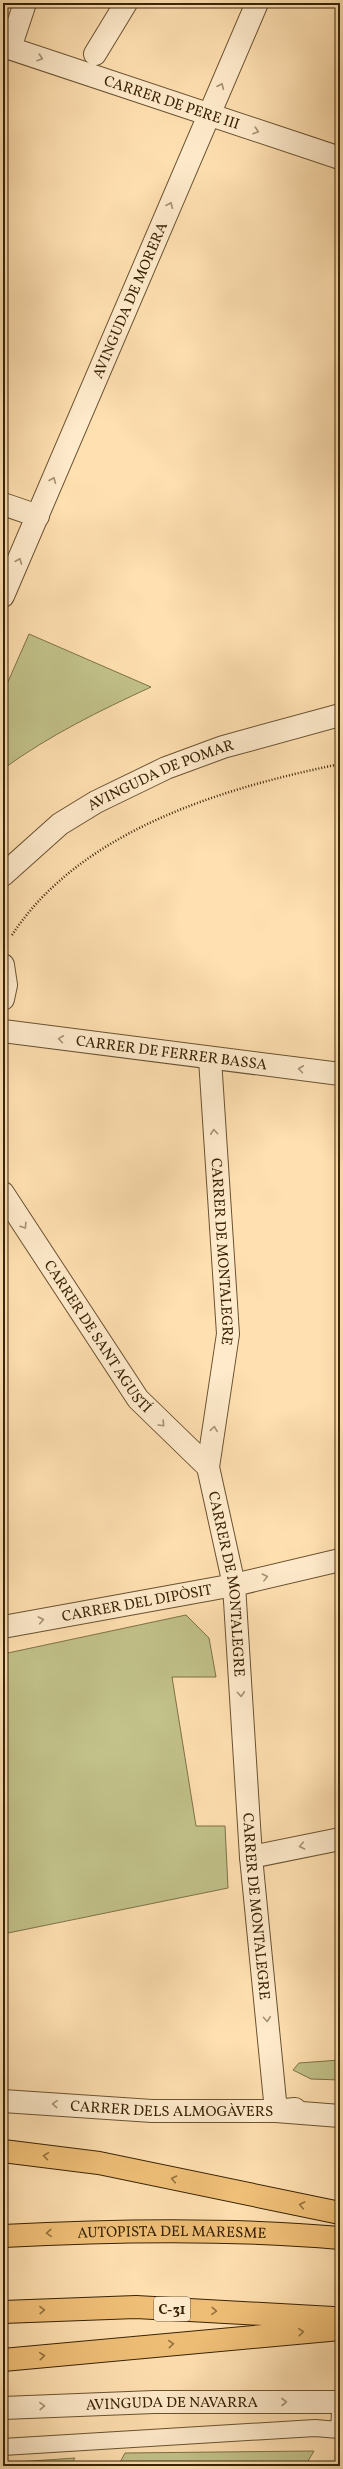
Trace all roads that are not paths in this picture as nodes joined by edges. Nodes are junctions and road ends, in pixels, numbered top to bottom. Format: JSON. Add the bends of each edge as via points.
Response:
{"nodes":[{"id":1,"x":25,"y":3,"type":"edge"},
{"id":2,"x":126,"y":3,"type":"edge"},
{"id":3,"x":257,"y":3,"type":"edge"},
{"id":4,"x":6,"y":47,"type":"edge"},
{"id":5,"x":94,"y":54,"type":"dead end"},
{"id":6,"x":208,"y":116,"type":"junction"},
{"id":7,"x":340,"y":158,"type":"edge"},
{"id":8,"x":3,"y":504,"type":"edge"},
{"id":9,"x":38,"y":516,"type":"junction"},
{"id":10,"x":3,"y":596,"type":"edge"},
{"id":11,"x":340,"y":715,"type":"edge"},
{"id":12,"x":3,"y":875,"type":"edge"},
{"id":13,"x":3,"y":965,"type":"edge"},
{"id":14,"x":3,"y":999,"type":"edge"},
{"id":15,"x":3,"y":1031,"type":"edge"},
{"id":16,"x":210,"y":1058,"type":"junction"},
{"id":17,"x":340,"y":1074,"type":"edge"},
{"id":18,"x":3,"y":1193,"type":"edge"},
{"id":19,"x":208,"y":1467,"type":"junction"},
{"id":20,"x":340,"y":1560,"type":"edge"},
{"id":21,"x":234,"y":1585,"type":"junction"},
{"id":22,"x":3,"y":1627,"type":"edge"},
{"id":23,"x":340,"y":1839,"type":"edge"},
{"id":24,"x":251,"y":1857,"type":"junction"},
{"id":25,"x":3,"y":2101,"type":"edge"},
{"id":26,"x":340,"y":2106,"type":"edge"},
{"id":27,"x":276,"y":2111,"type":"junction"},
{"id":28,"x":340,"y":2116,"type":"edge"},
{"id":29,"x":3,"y":2150,"type":"edge"},
{"id":30,"x":340,"y":2213,"type":"edge"},
{"id":31,"x":3,"y":2236,"type":"edge"},
{"id":32,"x":340,"y":2238,"type":"edge"},
{"id":33,"x":3,"y":2312,"type":"edge"},
{"id":34,"x":340,"y":2319,"type":"edge"},
{"id":35,"x":340,"y":2329,"type":"edge"},
{"id":36,"x":3,"y":2360,"type":"edge"},
{"id":37,"x":340,"y":2402,"type":"edge"},
{"id":38,"x":3,"y":2408,"type":"edge"},
{"id":39,"x":340,"y":2412,"type":"edge"},
{"id":40,"x":339,"y":2430,"type":"edge"},
{"id":41,"x":3,"y":2447,"type":"edge"}],
"edges":[{"from":1,"to":4,"type":"street"},
{"from":2,"to":5,"type":"street"},
{"from":6,"to":3,"type":"street","name":"AVINGUDA DE MORERA","one_way":true},
{"from":4,"to":6,"type":"street","name":"CARRER DE PERE III","one_way":true},
{"from":6,"to":7,"type":"street","name":"CARRER DE PERE III","one_way":true},
{"from":9,"to":6,"type":"street","name":"AVINGUDA DE MORERA","one_way":true},
{"from":8,"to":9,"type":"street"},
{"from":10,"to":9,"type":"street","name":"AVINGUDA DE MORERA","one_way":true},
{"from":11,"to":12,"type":"street","name":"AVINGUDA DE POMAR","via":[[223,747],[166,768],[96,802],[60,824]]},
{"from":13,"to":14,"type":"street","via":[[6,986]]},
{"from":16,"to":15,"type":"street","name":"CARRER DE FERRER BASSA","one_way":true},
{"from":17,"to":16,"type":"street","name":"CARRER DE FERRER BASSA","one_way":true},
{"from":19,"to":16,"type":"street","name":"CARRER DE MONTALEGRE","one_way":true,"via":[[228,1334]]},
{"from":18,"to":19,"type":"street","name":"CARRER DE SANT AGUSTÍ","one_way":true,"via":[[138,1399]]},
{"from":19,"to":21,"type":"street","name":"CARRER DE MONTALEGRE"},
{"from":21,"to":20,"type":"street","name":"CARRER DEL DIPÒSIT","one_way":true},
{"from":22,"to":21,"type":"street","name":"CARRER DEL DIPÒSIT","one_way":true},
{"from":21,"to":24,"type":"street","name":"CARRER DE MONTALEGRE","one_way":true},
{"from":23,"to":24,"type":"street","one_way":true},
{"from":24,"to":27,"type":"street","name":"CARRER DE MONTALEGRE","one_way":true},
{"from":27,"to":25,"type":"street","name":"CARRER DELS ALMOGÀVERS","one_way":true,"via":[[152,2111]]},
{"from":26,"to":27,"type":"street"},
{"from":27,"to":28,"type":"street","name":"CARRER DELS ALMOGÀVERS"},
{"from":30,"to":29,"type":"highway","one_way":true,"via":[[99,2163]]},
{"from":32,"to":31,"type":"highway","name":"AUTOPISTA DEL MARESME","one_way":true,"via":[[284,2233],[102,2231]]},
{"from":33,"to":34,"type":"highway","number":"C-31","one_way":true,"via":[[136,2307]]},
{"from":36,"to":35,"type":"highway","one_way":true},
{"from":38,"to":37,"type":"street","name":"AVINGUDA DE NAVARRA","one_way":true,"via":[[154,2402]]},
{"from":39,"to":40,"type":"lane"},
{"from":40,"to":41,"type":"lane","via":[[315,2428]]}]}
